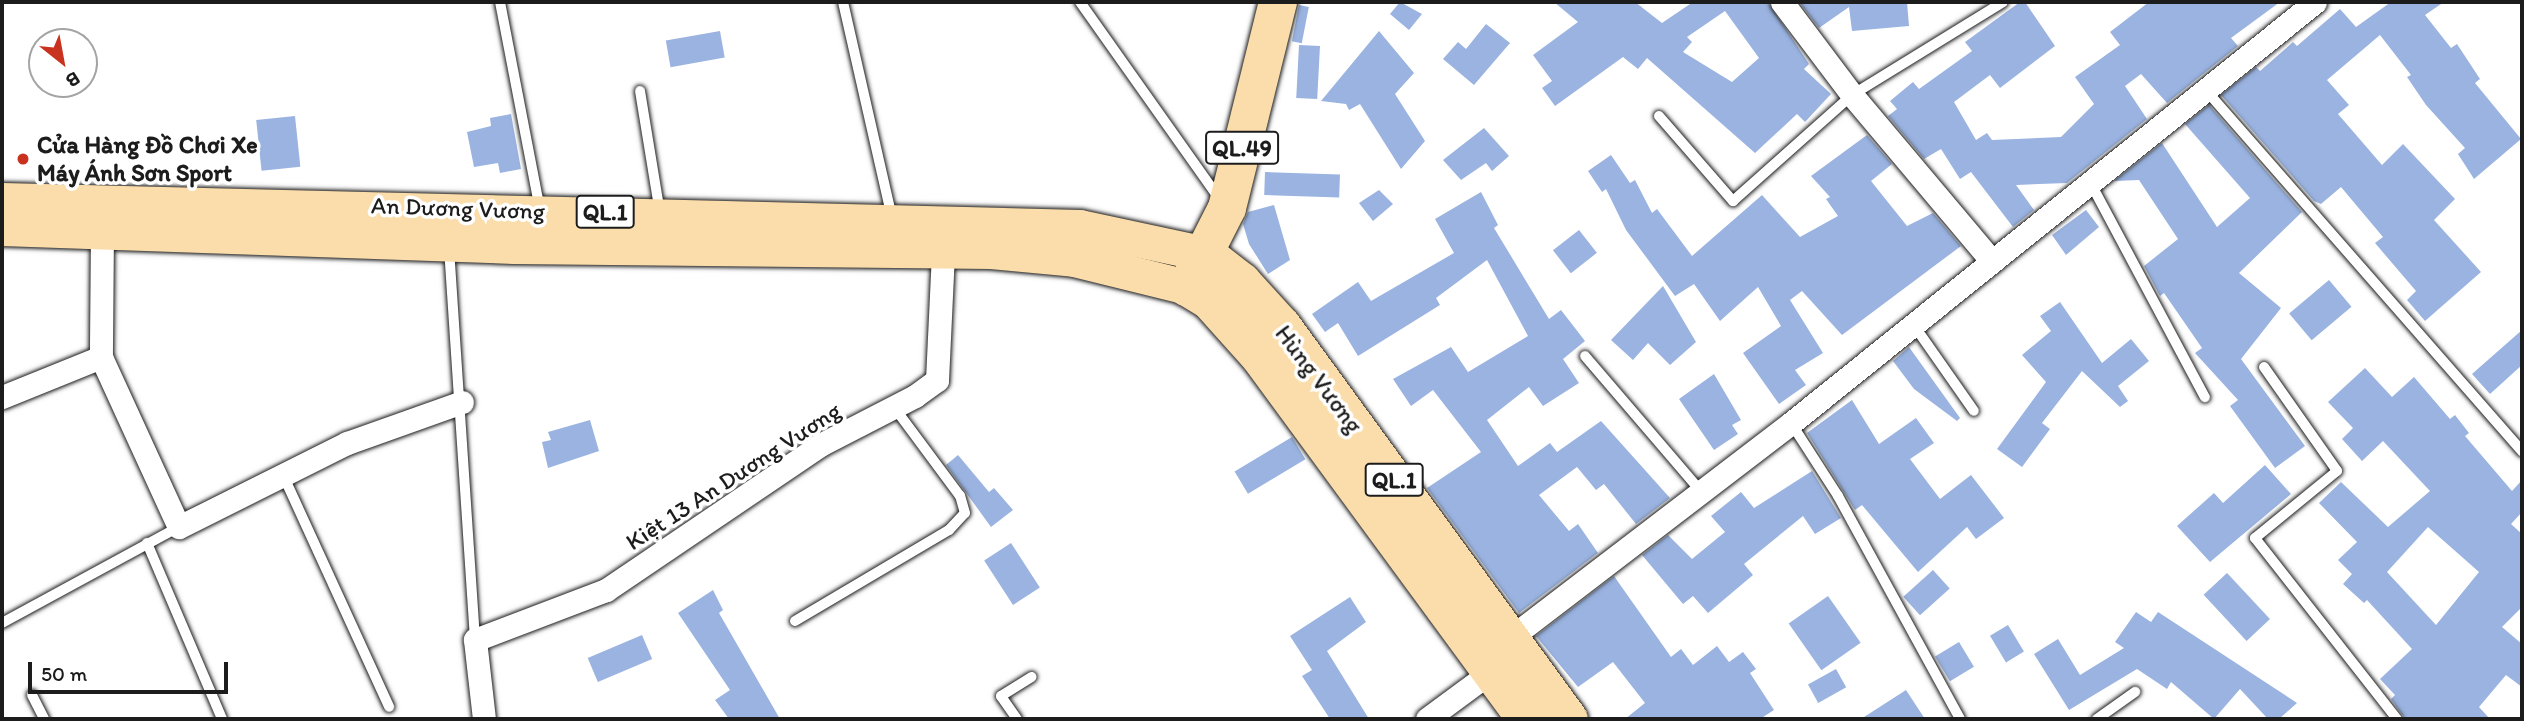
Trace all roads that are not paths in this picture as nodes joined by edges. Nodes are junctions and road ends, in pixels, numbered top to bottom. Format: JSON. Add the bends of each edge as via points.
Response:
{"nodes":[{"id":1,"x":500,"y":2,"type":"edge"},
{"id":2,"x":842,"y":2,"type":"edge"},
{"id":3,"x":1080,"y":2,"type":"edge"},
{"id":4,"x":1278,"y":2,"type":"edge"},
{"id":5,"x":1782,"y":2,"type":"edge"},
{"id":6,"x":2003,"y":2,"type":"edge"},
{"id":7,"x":2315,"y":2,"type":"edge"},
{"id":8,"x":2204,"y":88,"type":"junction"},
{"id":9,"x":640,"y":91,"type":"dead end"},
{"id":10,"x":1852,"y":95,"type":"junction"},
{"id":11,"x":1659,"y":116,"type":"dead end"},
{"id":12,"x":2090,"y":182,"type":"junction"},
{"id":13,"x":2,"y":200,"type":"edge"},
{"id":14,"x":1227,"y":208,"type":"junction"},
{"id":15,"x":541,"y":210,"type":"junction"},
{"id":16,"x":660,"y":213,"type":"junction"},
{"id":17,"x":240,"y":220,"type":"junction"},
{"id":18,"x":893,"y":220,"type":"junction"},
{"id":19,"x":2,"y":228,"type":"edge"},
{"id":20,"x":102,"y":231,"type":"junction"},
{"id":21,"x":449,"y":244,"type":"junction"},
{"id":22,"x":943,"y":253,"type":"junction"},
{"id":23,"x":1206,"y":254,"type":"junction"},
{"id":24,"x":1990,"y":260,"type":"junction"},
{"id":25,"x":1187,"y":287,"type":"junction"},
{"id":26,"x":1913,"y":324,"type":"junction"},
{"id":27,"x":1585,"y":356,"type":"dead end"},
{"id":28,"x":101,"y":357,"type":"junction"},
{"id":29,"x":2264,"y":367,"type":"dead end"},
{"id":30,"x":2,"y":397,"type":"edge"},
{"id":31,"x":2204,"y":397,"type":"dead end"},
{"id":32,"x":461,"y":402,"type":"junction"},
{"id":33,"x":894,"y":407,"type":"junction"},
{"id":34,"x":1974,"y":411,"type":"dead end"},
{"id":35,"x":1791,"y":423,"type":"junction"},
{"id":36,"x":2522,"y":451,"type":"edge"},
{"id":37,"x":283,"y":475,"type":"junction"},
{"id":38,"x":1700,"y":490,"type":"junction"},
{"id":39,"x":179,"y":527,"type":"junction"},
{"id":40,"x":147,"y":543,"type":"junction"},
{"id":41,"x":795,"y":621,"type":"dead end"},
{"id":42,"x":2,"y":623,"type":"edge"},
{"id":43,"x":1510,"y":638,"type":"junction"},
{"id":44,"x":475,"y":640,"type":"junction"},
{"id":45,"x":1492,"y":671,"type":"junction"},
{"id":46,"x":1031,"y":677,"type":"dead end"},
{"id":47,"x":2135,"y":692,"type":"dead end"},
{"id":48,"x":32,"y":695,"type":"dead end"},
{"id":49,"x":389,"y":707,"type":"dead end"},
{"id":50,"x":44,"y":719,"type":"edge"},
{"id":51,"x":222,"y":719,"type":"edge"},
{"id":52,"x":484,"y":719,"type":"edge"},
{"id":53,"x":1017,"y":719,"type":"edge"},
{"id":54,"x":1427,"y":719,"type":"edge"},
{"id":55,"x":1527,"y":719,"type":"edge"},
{"id":56,"x":1569,"y":719,"type":"edge"},
{"id":57,"x":1960,"y":719,"type":"edge"},
{"id":58,"x":2097,"y":719,"type":"edge"},
{"id":59,"x":2397,"y":719,"type":"edge"}],
"edges":[{"from":1,"to":15,"type":"lane"},
{"from":2,"to":18,"type":"lane"},
{"from":3,"to":14,"type":"lane"},
{"from":4,"to":14,"type":"highway","number":"QL.49"},
{"from":5,"to":10,"type":"street"},
{"from":6,"to":10,"type":"lane"},
{"from":7,"to":8,"type":"street"},
{"from":8,"to":12,"type":"street"},
{"from":8,"to":36,"type":"lane"},
{"from":9,"to":16,"type":"lane"},
{"from":10,"to":11,"type":"lane","via":[[1733,201]]},
{"from":10,"to":24,"type":"street"},
{"from":12,"to":24,"type":"street"},
{"from":12,"to":31,"type":"lane"},
{"from":13,"to":17,"type":"main road","name":"An Dương Vương","number":"QL.1"},
{"from":14,"to":23,"type":"highway","number":"QL.49"},
{"from":15,"to":16,"type":"main road","name":"An Dương Vương","number":"QL.1"},
{"from":15,"to":17,"type":"main road","name":"An Dương Vương","number":"QL.1"},
{"from":16,"to":18,"type":"main road","name":"An Dương Vương","number":"QL.1"},
{"from":17,"to":20,"type":"main road","name":"An Dương Vương","number":"QL.1"},
{"from":17,"to":21,"type":"main road","name":"An Dương Vương","number":"QL.1"},
{"from":18,"to":23,"type":"main road","name":"An Dương Vương","number":"QL.1","via":[[1080,227]]},
{"from":19,"to":20,"type":"main road","name":"An Dương Vương","number":"QL.1"},
{"from":20,"to":28,"type":"street"},
{"from":21,"to":22,"type":"main road","name":"An Dương Vương","number":"QL.1"},
{"from":21,"to":32,"type":"lane"},
{"from":22,"to":25,"type":"main road","name":"An Dương Vương","number":"QL.1","via":[[991,251],[1073,259]]},
{"from":22,"to":33,"type":"street","name":"Kiệt 13 An Dương Vương","via":[[937,380]]},
{"from":23,"to":25,"type":"highway","number":"QL.49"},
{"from":23,"to":43,"type":"highway","name":"Hùng Vương","number":"QL.1","via":[[1242,282],[1282,326]]},
{"from":24,"to":26,"type":"street"},
{"from":25,"to":45,"type":"highway","name":"Hùng Vương","number":"QL.1","via":[[1209,300],[1260,357]]},
{"from":26,"to":34,"type":"lane"},
{"from":26,"to":35,"type":"street"},
{"from":27,"to":38,"type":"lane"},
{"from":28,"to":30,"type":"street"},
{"from":28,"to":39,"type":"street"},
{"from":29,"to":59,"type":"lane","via":[[2337,471],[2255,538]]},
{"from":32,"to":37,"type":"street","via":[[379,429]]},
{"from":32,"to":44,"type":"lane"},
{"from":33,"to":41,"type":"lane","via":[[960,496],[965,513],[949,530]]},
{"from":33,"to":44,"type":"street","name":"Kiệt 13 An Dương Vương","via":[[820,445],[606,590]]},
{"from":35,"to":38,"type":"street"},
{"from":35,"to":57,"type":"lane","via":[[1844,507]]},
{"from":37,"to":39,"type":"street"},
{"from":37,"to":49,"type":"lane"},
{"from":38,"to":43,"type":"street"},
{"from":39,"to":40,"type":"lane"},
{"from":40,"to":42,"type":"lane"},
{"from":40,"to":51,"type":"lane"},
{"from":43,"to":56,"type":"highway","name":"Hùng Vương","number":"QL.1"},
{"from":44,"to":52,"type":"street"},
{"from":45,"to":54,"type":"street"},
{"from":45,"to":55,"type":"highway","name":"Hùng Vương","number":"QL.1"},
{"from":46,"to":53,"type":"lane","via":[[1000,696]]},
{"from":47,"to":58,"type":"lane"},
{"from":48,"to":50,"type":"lane"}]}
